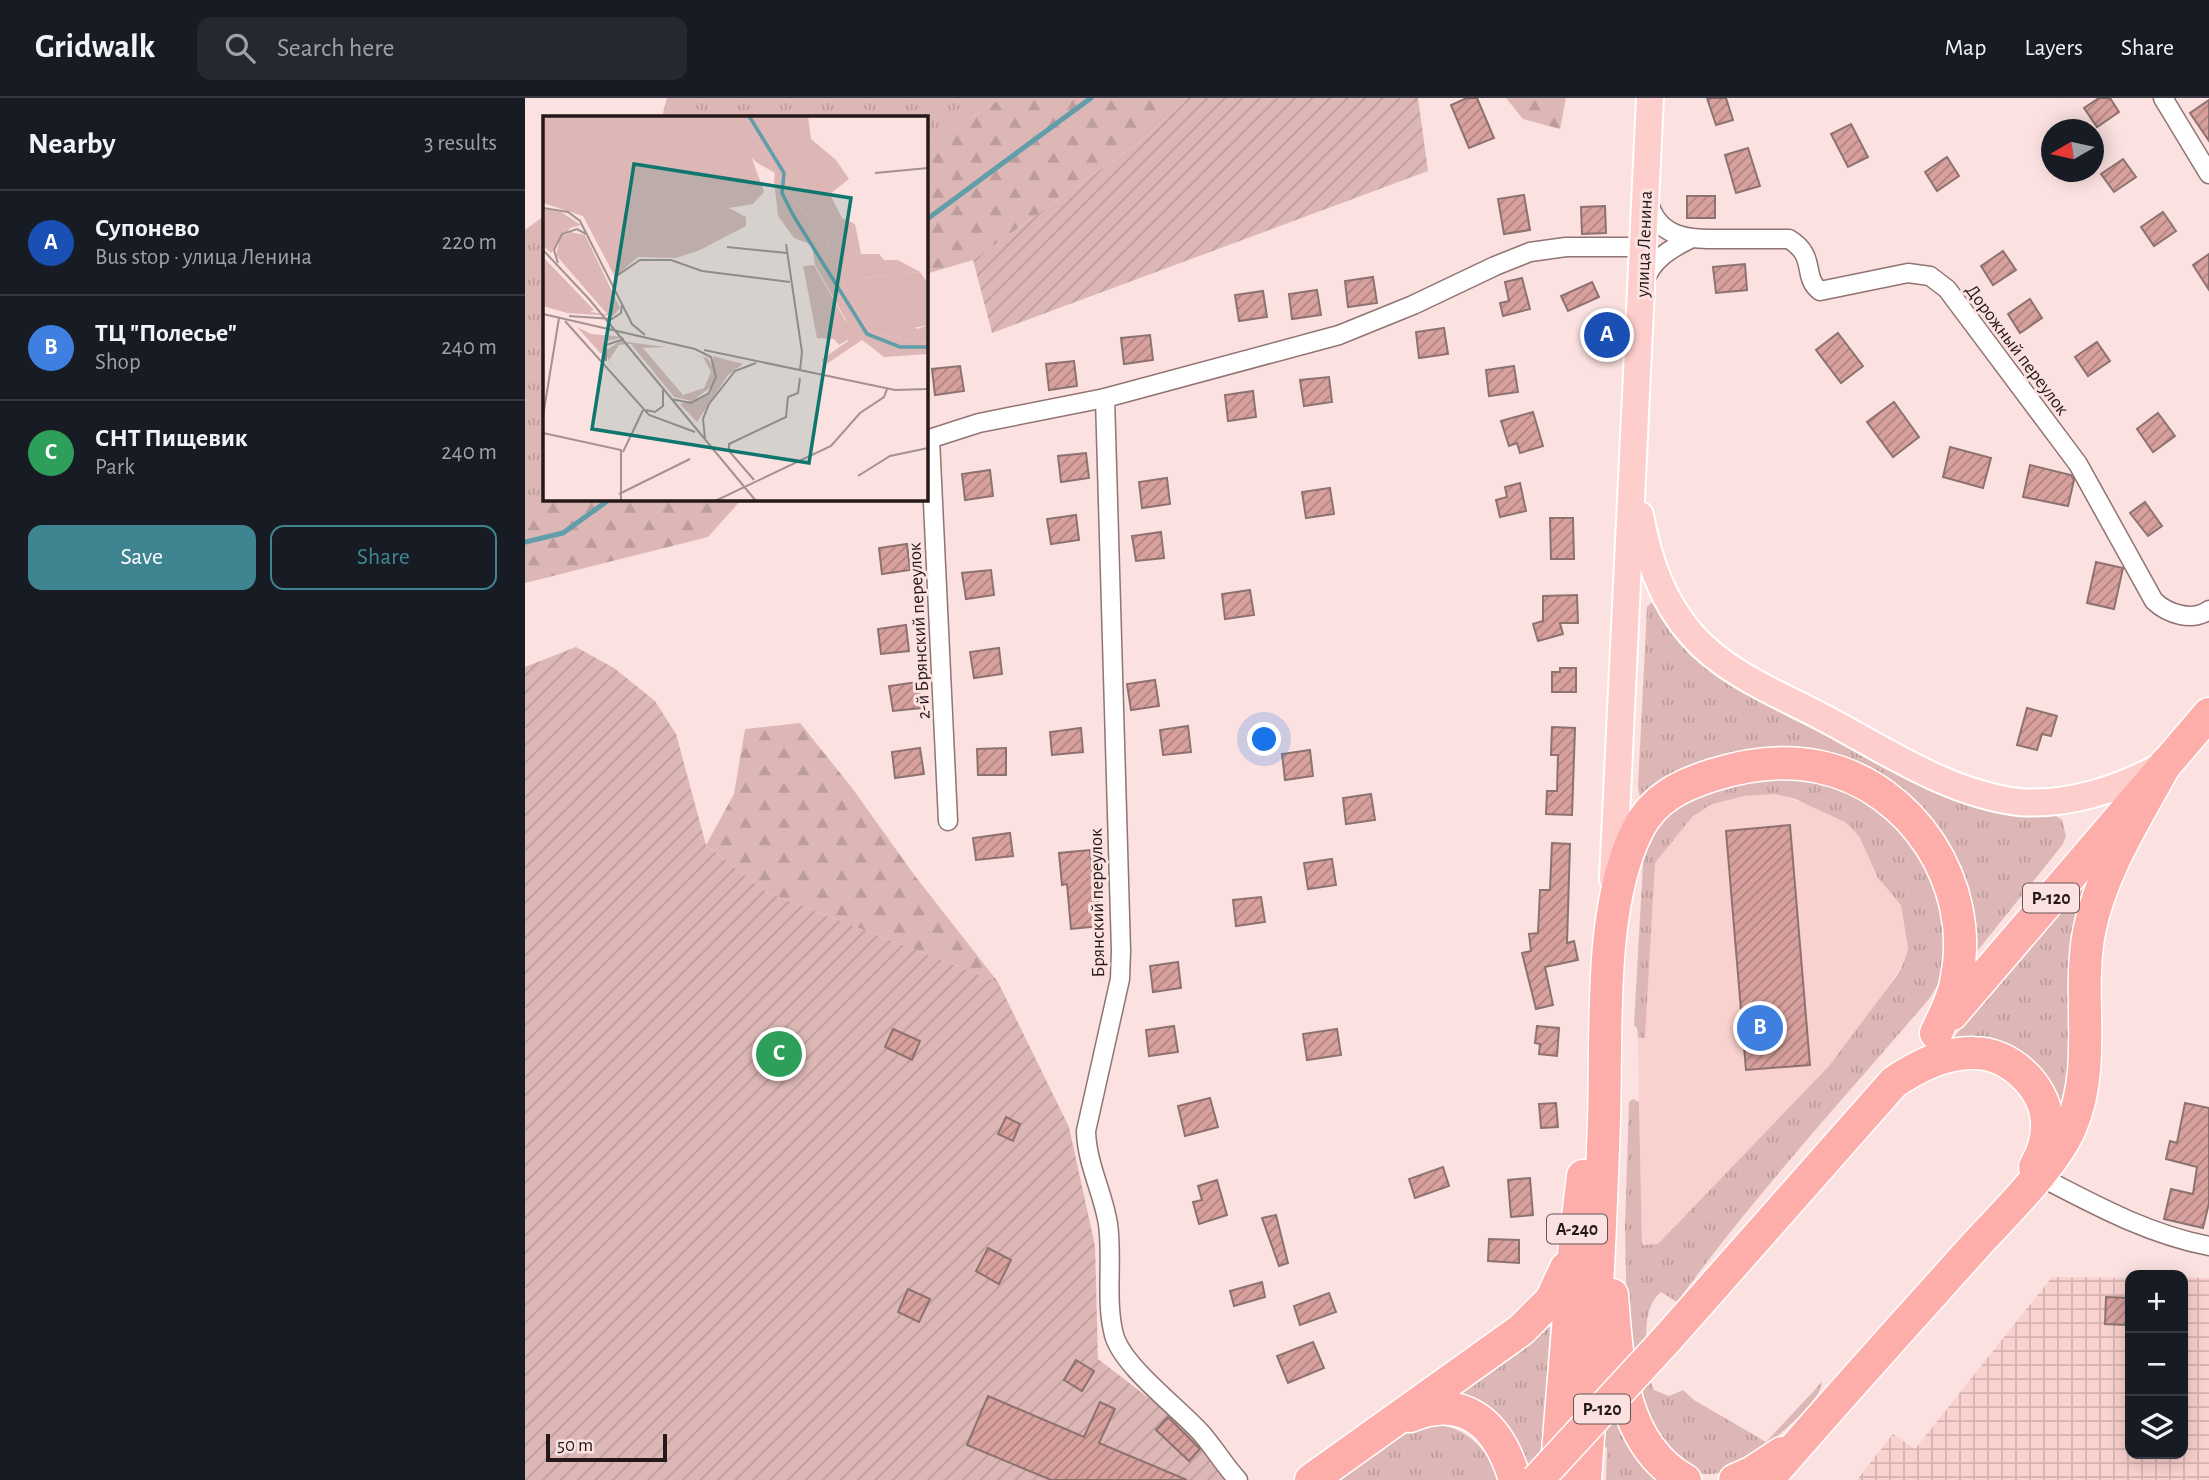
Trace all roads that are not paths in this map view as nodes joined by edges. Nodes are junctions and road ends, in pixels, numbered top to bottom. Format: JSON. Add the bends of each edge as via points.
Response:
{"nodes":[{"id":1,"x":1650,"y":98,"type":"edge"},
{"id":2,"x":2163,"y":98,"type":"edge"},
{"id":3,"x":2209,"y":174,"type":"edge"},
{"id":4,"x":1645,"y":185,"type":"junction"},
{"id":5,"x":1691,"y":239,"type":"junction"},
{"id":6,"x":1644,"y":247,"type":"junction"},
{"id":7,"x":1642,"y":290,"type":"junction"},
{"id":8,"x":1105,"y":398,"type":"junction"},
{"id":9,"x":1635,"y":432,"type":"junction"},
{"id":10,"x":928,"y":439,"type":"edge"},
{"id":11,"x":2209,"y":610,"type":"edge"},
{"id":12,"x":2209,"y":714,"type":"edge"},
{"id":13,"x":2166,"y":763,"type":"junction"},
{"id":14,"x":948,"y":821,"type":"dead end"},
{"id":15,"x":1611,"y":919,"type":"junction"},
{"id":16,"x":1608,"y":980,"type":"junction"},
{"id":17,"x":1936,"y":1032,"type":"junction"},
{"id":18,"x":1894,"y":1082,"type":"junction"},
{"id":19,"x":1602,"y":1186,"type":"junction"},
{"id":20,"x":2028,"y":1186,"type":"junction"},
{"id":21,"x":1575,"y":1243,"type":"junction"},
{"id":22,"x":2209,"y":1246,"type":"edge"},
{"id":23,"x":1805,"y":1435,"type":"junction"},
{"id":24,"x":1372,"y":1437,"type":"junction"},
{"id":25,"x":1238,"y":1480,"type":"edge"},
{"id":26,"x":1311,"y":1480,"type":"edge"},
{"id":27,"x":1515,"y":1480,"type":"edge"},
{"id":28,"x":1537,"y":1480,"type":"edge"},
{"id":29,"x":1556,"y":1480,"type":"edge"},
{"id":30,"x":1585,"y":1480,"type":"edge"},
{"id":31,"x":1685,"y":1480,"type":"edge"},
{"id":32,"x":1735,"y":1480,"type":"edge"},
{"id":33,"x":1767,"y":1480,"type":"edge"}],
"edges":[{"from":1,"to":4,"type":"main road","name":"улица Ленина","number":"А-240"},
{"from":2,"to":3,"type":"street"},
{"from":4,"to":5,"type":"street","via":[[1655,217],[1673,233]]},
{"from":4,"to":6,"type":"main road","name":"улица Ленина","number":"А-240"},
{"from":5,"to":7,"type":"street","via":[[1654,264]]},
{"from":5,"to":11,"type":"street","name":"Дорожный переулок","via":[[1789,239],[1806,255],[1813,286],[1820,291],[1908,273],[1930,276],[1947,289],[2078,464],[2154,600],[2179,614],[2192,616]]},
{"from":6,"to":7,"type":"main road","name":"улица Ленина","number":"А-240"},
{"from":6,"to":8,"type":"street","via":[[1558,247],[1530,252],[1339,335]]},
{"from":7,"to":9,"type":"main road","name":"улица Ленина","number":"А-240"},
{"from":8,"to":10,"type":"street","via":[[979,423]]},
{"from":8,"to":25,"type":"street","name":"Брянский переулок","via":[[1121,951],[1120,979],[1086,1131],[1087,1152],[1107,1221],[1111,1318],[1119,1348],[1202,1434]]},
{"from":9,"to":13,"type":"main road","via":[[1638,499],[1651,563],[1676,614],[1693,636],[1730,667],[1939,778],[1993,797],[2038,803],[2079,796],[2134,779]]},
{"from":9,"to":15,"type":"main road","number":"А-240"},
{"from":10,"to":14,"type":"street","name":"2-й Брянский переулок"},
{"from":12,"to":13,"type":"highway","number":"Р-120"},
{"from":13,"to":17,"type":"highway","number":"Р-120"},
{"from":13,"to":20,"type":"highway","via":[[2113,862],[2094,912],[2087,950],[2084,1064],[2078,1105],[2066,1139]]},
{"from":15,"to":16,"type":"highway","number":"А-240"},
{"from":15,"to":17,"type":"highway","via":[[1638,829],[1669,793],[1699,779],[1766,763],[1803,764],[1838,772],[1875,790],[1908,816],[1944,869],[1960,939],[1958,975]]},
{"from":16,"to":19,"type":"highway","number":"А-240"},
{"from":16,"to":21,"type":"highway","number":"А-240"},
{"from":17,"to":18,"type":"highway","number":"Р-120"},
{"from":18,"to":20,"type":"highway","via":[[1924,1064],[1965,1053],[2001,1058],[2025,1076],[2047,1119],[2047,1134]]},
{"from":18,"to":28,"type":"highway","number":"Р-120","bridge":true},
{"from":19,"to":30,"type":"highway","number":"А-240"},
{"from":19,"to":31,"type":"highway","via":[[1614,1325],[1627,1398],[1646,1446],[1663,1466]]},
{"from":20,"to":22,"type":"street","via":[[2170,1237]]},
{"from":20,"to":23,"type":"highway"},
{"from":21,"to":24,"type":"highway","via":[[1558,1287],[1539,1314]]},
{"from":21,"to":29,"type":"highway","number":"А-240"},
{"from":23,"to":32,"type":"highway","via":[[1771,1462]]},
{"from":23,"to":33,"type":"highway"},
{"from":24,"to":26,"type":"highway"},
{"from":24,"to":27,"type":"highway","via":[[1417,1413],[1463,1410],[1503,1447]]}]}
